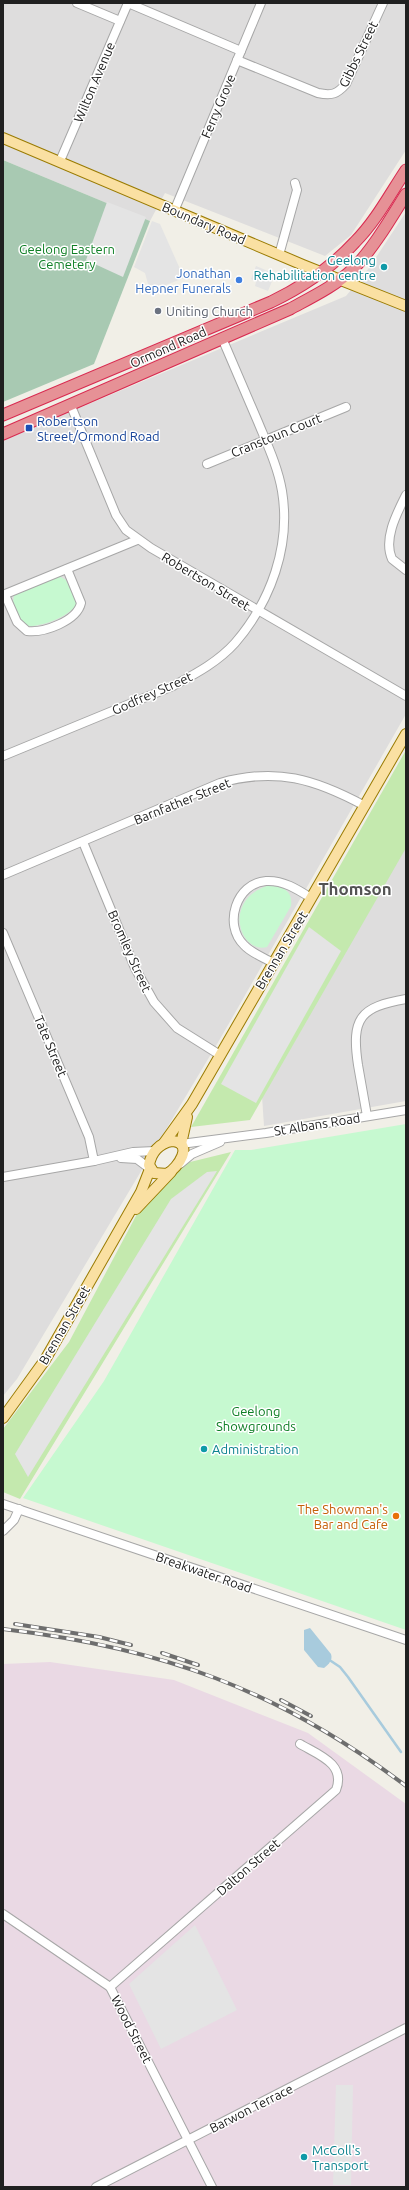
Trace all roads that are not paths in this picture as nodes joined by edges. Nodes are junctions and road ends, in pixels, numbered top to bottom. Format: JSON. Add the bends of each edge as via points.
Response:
{"nodes":[{"id":1,"x":77,"y":3,"type":"edge"},
{"id":2,"x":128,"y":3,"type":"edge"},
{"id":3,"x":261,"y":3,"type":"edge"},
{"id":4,"x":383,"y":3,"type":"edge"},
{"id":5,"x":120,"y":21,"type":"junction"},
{"id":6,"x":241,"y":51,"type":"junction"},
{"id":7,"x":237,"y":60,"type":"junction"},
{"id":8,"x":3,"y":138,"type":"edge"},
{"id":9,"x":60,"y":161,"type":"junction"},
{"id":10,"x":406,"y":170,"type":"edge"},
{"id":11,"x":295,"y":183,"type":"dead end"},
{"id":12,"x":406,"y":194,"type":"edge"},
{"id":13,"x":175,"y":209,"type":"junction"},
{"id":14,"x":279,"y":255,"type":"junction"},
{"id":15,"x":321,"y":272,"type":"junction"},
{"id":16,"x":340,"y":279,"type":"junction"},
{"id":17,"x":406,"y":306,"type":"edge"},
{"id":18,"x":222,"y":338,"type":"junction"},
{"id":19,"x":71,"y":406,"type":"junction"},
{"id":20,"x":346,"y":407,"type":"dead end"},
{"id":21,"x":3,"y":415,"type":"edge"},
{"id":22,"x":3,"y":434,"type":"edge"},
{"id":23,"x":265,"y":439,"type":"junction"},
{"id":24,"x":207,"y":464,"type":"dead end"},
{"id":25,"x":406,"y":495,"type":"edge"},
{"id":26,"x":137,"y":540,"type":"junction"},
{"id":27,"x":67,"y":568,"type":"junction"},
{"id":28,"x":406,"y":570,"type":"edge"},
{"id":29,"x":4,"y":595,"type":"edge"},
{"id":30,"x":257,"y":611,"type":"junction"},
{"id":31,"x":406,"y":696,"type":"edge"},
{"id":32,"x":406,"y":734,"type":"edge"},
{"id":33,"x":3,"y":756,"type":"edge"},
{"id":34,"x":365,"y":806,"type":"junction"},
{"id":35,"x":83,"y":842,"type":"junction"},
{"id":36,"x":3,"y":876,"type":"edge"},
{"id":37,"x":311,"y":898,"type":"junction"},
{"id":38,"x":3,"y":933,"type":"edge"},
{"id":39,"x":272,"y":962,"type":"junction"},
{"id":40,"x":406,"y":999,"type":"edge"},
{"id":41,"x":220,"y":1055,"type":"junction"},
{"id":42,"x":192,"y":1104,"type":"junction"},
{"id":43,"x":406,"y":1110,"type":"edge"},
{"id":44,"x":367,"y":1116,"type":"junction"},
{"id":45,"x":228,"y":1138,"type":"junction"},
{"id":46,"x":164,"y":1143,"type":"junction"},
{"id":47,"x":181,"y":1144,"type":"junction"},
{"id":48,"x":155,"y":1151,"type":"junction"},
{"id":49,"x":113,"y":1157,"type":"junction"},
{"id":50,"x":94,"y":1161,"type":"junction"},
{"id":51,"x":150,"y":1168,"type":"junction"},
{"id":52,"x":175,"y":1168,"type":"junction"},
{"id":53,"x":3,"y":1177,"type":"edge"},
{"id":54,"x":120,"y":1229,"type":"junction"},
{"id":55,"x":3,"y":1417,"type":"edge"},
{"id":56,"x":3,"y":1504,"type":"edge"},
{"id":57,"x":19,"y":1509,"type":"junction"},
{"id":58,"x":3,"y":1531,"type":"edge"},
{"id":59,"x":406,"y":1640,"type":"edge"},
{"id":60,"x":300,"y":1744,"type":"dead end"},
{"id":61,"x":3,"y":1914,"type":"edge"},
{"id":62,"x":110,"y":1987,"type":"junction"},
{"id":63,"x":406,"y":2028,"type":"edge"},
{"id":64,"x":189,"y":2140,"type":"junction"},
{"id":65,"x":96,"y":2187,"type":"edge"},
{"id":66,"x":212,"y":2187,"type":"edge"}],
"edges":[{"from":1,"to":5,"type":"street"},
{"from":2,"to":5,"type":"street","name":"Wilton Avenue"},
{"from":2,"to":6,"type":"street"},
{"from":3,"to":6,"type":"street","name":"Ferry Grove"},
{"from":4,"to":7,"type":"street","name":"Gibbs Street","via":[[346,84],[339,93],[318,93]]},
{"from":5,"to":9,"type":"street","name":"Wilton Avenue"},
{"from":6,"to":7,"type":"street","name":"Ferry Grove"},
{"from":7,"to":13,"type":"street","name":"Ferry Grove"},
{"from":8,"to":9,"type":"main road","name":"Boundary Road"},
{"from":9,"to":13,"type":"main road","name":"Boundary Road"},
{"from":10,"to":15,"type":"highway","name":"Ormond Road","via":[[372,223],[355,243]]},
{"from":11,"to":14,"type":"street","via":[[298,190]]},
{"from":12,"to":16,"type":"highway","name":"Ormond Road","via":[[359,263]]},
{"from":13,"to":14,"type":"main road","name":"Boundary Road"},
{"from":14,"to":15,"type":"main road","name":"Boundary Road"},
{"from":15,"to":16,"type":"main road","name":"Boundary Road"},
{"from":15,"to":21,"type":"highway","name":"Ormond Road","via":[[302,287],[271,302]]},
{"from":16,"to":17,"type":"main road","name":"Boundary Road"},
{"from":16,"to":18,"type":"highway","name":"Ormond Road","via":[[290,309]]},
{"from":18,"to":19,"type":"highway","name":"Ormond Road"},
{"from":18,"to":23,"type":"street","name":"Godfrey Street"},
{"from":19,"to":22,"type":"highway","name":"Ormond Road"},
{"from":19,"to":26,"type":"street","name":"Robertson Street","via":[[116,514],[126,530]]},
{"from":20,"to":23,"type":"street","name":"Cranstoun Court"},
{"from":23,"to":24,"type":"street","name":"Cranstoun Court"},
{"from":23,"to":30,"type":"street","name":"Godfrey Street","via":[[282,491],[284,527],[273,579]]},
{"from":25,"to":28,"type":"street","via":[[397,513],[389,544],[392,559]]},
{"from":26,"to":27,"type":"street"},
{"from":26,"to":30,"type":"street","name":"Robertson Street"},
{"from":27,"to":29,"type":"street"},
{"from":27,"to":29,"type":"street","via":[[81,603],[75,614],[60,623],[39,631],[27,631],[17,622]]},
{"from":30,"to":31,"type":"street","name":"Robertson Street"},
{"from":30,"to":33,"type":"street","name":"Godfrey Street","via":[[235,643],[199,672],[173,686]]},
{"from":32,"to":34,"type":"main road","name":"Brennan Street"},
{"from":34,"to":35,"type":"street","name":"Barnfather Street","via":[[328,787],[299,778],[264,775],[242,777]]},
{"from":34,"to":37,"type":"main road","name":"Brennan Street"},
{"from":35,"to":36,"type":"street","name":"Barnfather Street"},
{"from":35,"to":41,"type":"street","name":"Bromley Street","via":[[135,968],[154,1002],[177,1028]]},
{"from":37,"to":39,"type":"main road","name":"Brennan Street"},
{"from":37,"to":39,"type":"street","via":[[288,885],[264,881],[246,890],[236,903],[233,920],[238,937],[248,948]]},
{"from":38,"to":50,"type":"street","name":"Tate Street","via":[[89,1137]]},
{"from":39,"to":41,"type":"main road","name":"Brennan Street"},
{"from":40,"to":44,"type":"street","via":[[378,1005],[370,1010],[363,1016],[355,1031],[355,1046]]},
{"from":41,"to":42,"type":"main road","name":"Brennan Street"},
{"from":42,"to":46,"type":"main road","name":"Brennan Street"},
{"from":42,"to":47,"type":"main road","name":"Brennan Street"},
{"from":43,"to":44,"type":"street","name":"St Albans Road"},
{"from":44,"to":45,"type":"street","name":"St Albans Road"},
{"from":45,"to":47,"type":"street","name":"St Albans Road"},
{"from":45,"to":52,"type":"street","name":"St Albans Road","via":[[192,1154]]},
{"from":46,"to":47,"type":"main road","via":[[172,1140]]},
{"from":46,"to":48,"type":"main road"},
{"from":47,"to":52,"type":"main road","via":[[183,1153]]},
{"from":48,"to":49,"type":"street","via":[[133,1152]]},
{"from":48,"to":51,"type":"main road","via":[[150,1159]]},
{"from":49,"to":50,"type":"street"},
{"from":49,"to":51,"type":"street","via":[[137,1159]]},
{"from":50,"to":53,"type":"street"},
{"from":51,"to":52,"type":"main road","via":[[154,1173],[163,1175]]},
{"from":51,"to":54,"type":"main road","name":"Brennan Street","via":[[141,1192]]},
{"from":52,"to":54,"type":"main road","name":"Brennan Street"},
{"from":54,"to":55,"type":"main road","name":"Brennan Street","via":[[45,1360]]},
{"from":56,"to":57,"type":"street","name":"Breakwater Road"},
{"from":57,"to":58,"type":"street","via":[[14,1520]]},
{"from":57,"to":59,"type":"street","name":"Breakwater Road"},
{"from":60,"to":62,"type":"street","name":"Dalton Street","via":[[334,1766],[339,1777],[336,1790]]},
{"from":61,"to":62,"type":"street","name":"Wood Street"},
{"from":62,"to":64,"type":"street","name":"Wood Street"},
{"from":63,"to":64,"type":"street","name":"Barwon Terrace"},
{"from":64,"to":65,"type":"street","name":"Barwon Terrace"},
{"from":64,"to":66,"type":"street","name":"Wood Street"}]}
